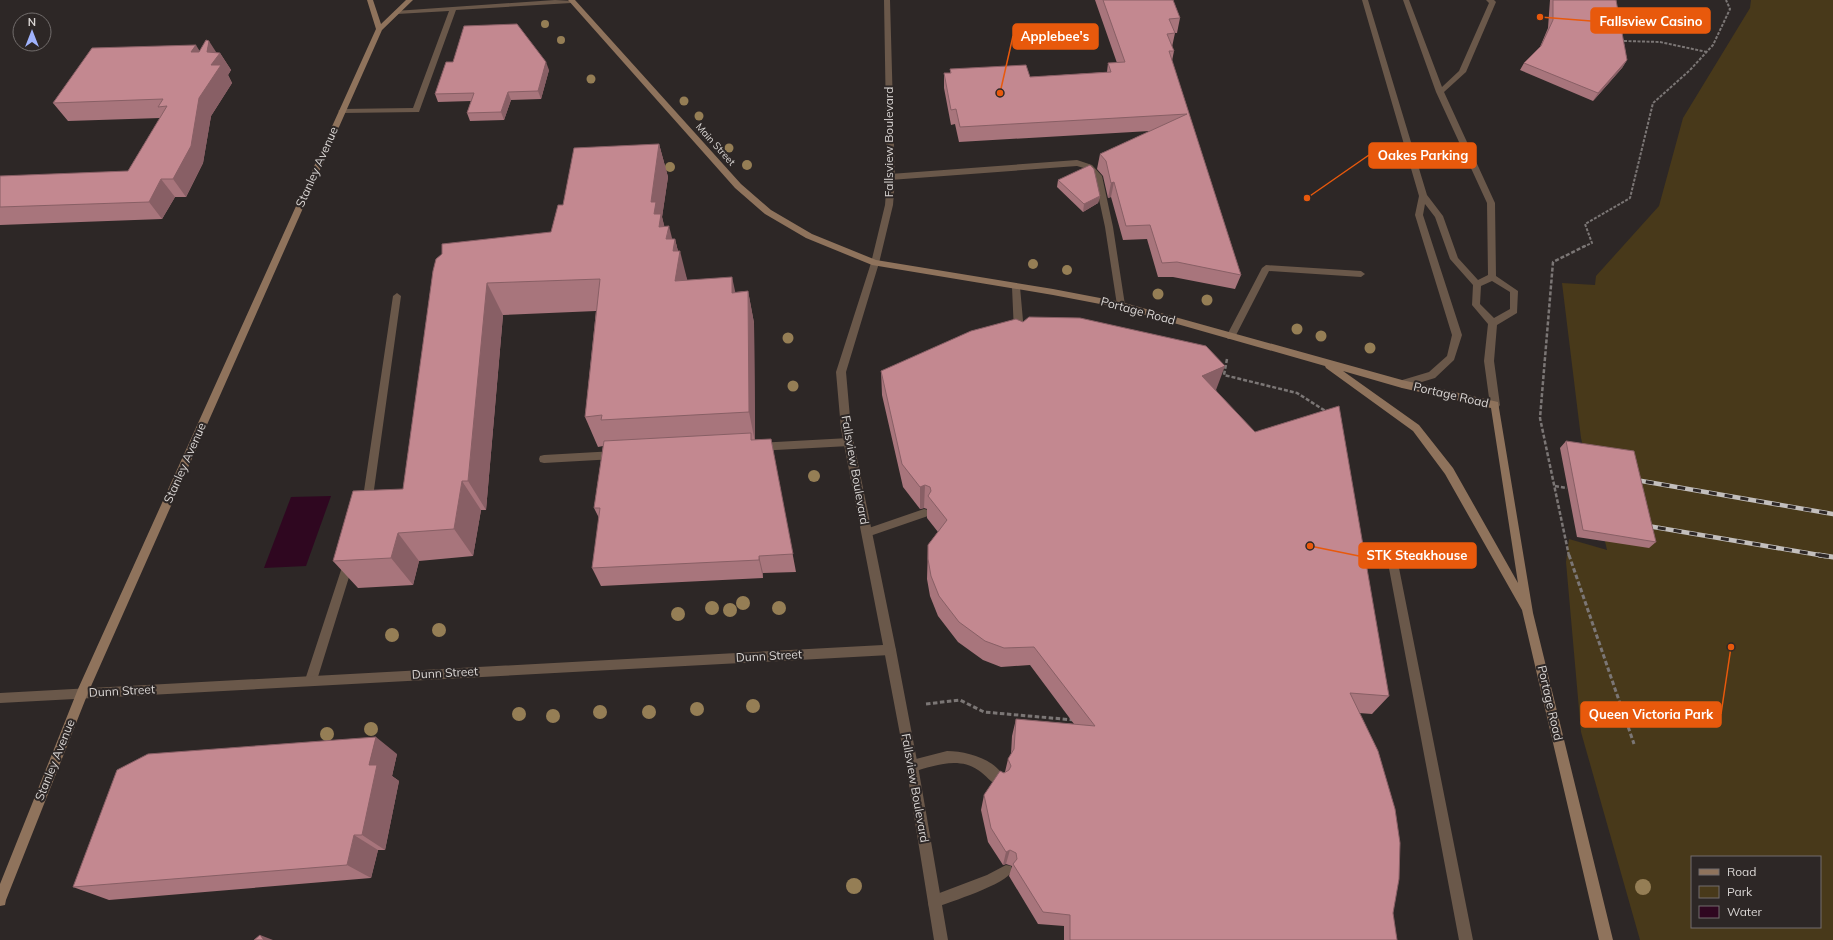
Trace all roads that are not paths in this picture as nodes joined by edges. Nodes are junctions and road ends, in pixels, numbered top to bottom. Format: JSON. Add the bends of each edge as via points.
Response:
{"nodes":[{"id":1,"x":370,"y":0,"type":"edge"},
{"id":2,"x":410,"y":0,"type":"edge"},
{"id":3,"x":571,"y":0,"type":"edge"},
{"id":4,"x":887,"y":0,"type":"edge"},
{"id":5,"x":1365,"y":0,"type":"edge"},
{"id":6,"x":1406,"y":0,"type":"edge"},
{"id":7,"x":1489,"y":0,"type":"edge"},
{"id":8,"x":453,"y":9,"type":"junction"},
{"id":9,"x":397,"y":12,"type":"junction"},
{"id":10,"x":379,"y":29,"type":"junction"},
{"id":11,"x":1440,"y":92,"type":"junction"},
{"id":12,"x":342,"y":111,"type":"junction"},
{"id":13,"x":890,"y":177,"type":"junction"},
{"id":14,"x":1423,"y":196,"type":"junction"},
{"id":15,"x":875,"y":263,"type":"junction"},
{"id":16,"x":1361,"y":274,"type":"dead end"},
{"id":17,"x":1492,"y":277,"type":"junction"},
{"id":18,"x":1477,"y":284,"type":"junction"},
{"id":19,"x":1016,"y":286,"type":"junction"},
{"id":20,"x":397,"y":296,"type":"dead end"},
{"id":21,"x":1121,"y":305,"type":"junction"},
{"id":22,"x":1492,"y":323,"type":"junction"},
{"id":23,"x":1231,"y":337,"type":"junction"},
{"id":24,"x":1019,"y":342,"type":"edge"},
{"id":25,"x":1323,"y":362,"type":"junction"},
{"id":26,"x":1402,"y":384,"type":"junction"},
{"id":27,"x":1495,"y":405,"type":"junction"},
{"id":28,"x":849,"y":442,"type":"junction"},
{"id":29,"x":747,"y":447,"type":"edge"},
{"id":30,"x":622,"y":454,"type":"edge"},
{"id":31,"x":544,"y":458,"type":"dead end"},
{"id":32,"x":365,"y":510,"type":"edge"},
{"id":33,"x":924,"y":513,"type":"edge"},
{"id":34,"x":867,"y":533,"type":"junction"},
{"id":35,"x":350,"y":557,"type":"edge"},
{"id":36,"x":1393,"y":563,"type":"dead end"},
{"id":37,"x":1528,"y":613,"type":"junction"},
{"id":38,"x":890,"y":650,"type":"junction"},
{"id":39,"x":311,"y":680,"type":"junction"},
{"id":40,"x":82,"y":693,"type":"junction"},
{"id":41,"x":0,"y":698,"type":"edge"},
{"id":42,"x":912,"y":766,"type":"junction"},
{"id":43,"x":1000,"y":781,"type":"edge"},
{"id":44,"x":1006,"y":872,"type":"edge"},
{"id":45,"x":0,"y":900,"type":"edge"},
{"id":46,"x":934,"y":902,"type":"junction"},
{"id":47,"x":941,"y":940,"type":"edge"},
{"id":48,"x":1466,"y":940,"type":"edge"},
{"id":49,"x":1606,"y":940,"type":"edge"}],
"edges":[{"from":1,"to":10,"type":"main road"},
{"from":2,"to":9,"type":"main road","name":"Stanley Avenue"},
{"from":3,"to":8,"type":"street"},
{"from":3,"to":15,"type":"main road","name":"Main Street","via":[[738,186],[768,212],[809,236]]},
{"from":4,"to":13,"type":"street","name":"Fallsview Boulevard"},
{"from":5,"to":14,"type":"street"},
{"from":6,"to":11,"type":"street"},
{"from":7,"to":11,"type":"street","via":[[1493,2],[1462,72]]},
{"from":8,"to":9,"type":"street"},
{"from":8,"to":12,"type":"street","via":[[416,110]]},
{"from":9,"to":10,"type":"main road","name":"Stanley Avenue"},
{"from":10,"to":12,"type":"main road","name":"Stanley Avenue"},
{"from":11,"to":17,"type":"street","via":[[1491,203]]},
{"from":12,"to":40,"type":"main road","name":"Stanley Avenue"},
{"from":13,"to":15,"type":"street","name":"Fallsview Boulevard","via":[[888,205]]},
{"from":13,"to":21,"type":"street","via":[[1077,164],[1094,169],[1098,176]]},
{"from":14,"to":18,"type":"street","via":[[1439,216],[1454,259]]},
{"from":14,"to":26,"type":"street","via":[[1419,216],[1457,335],[1451,358],[1437,371],[1432,375]]},
{"from":15,"to":19,"type":"main road","name":"Portage Road"},
{"from":15,"to":28,"type":"street","name":"Fallsview Boulevard","via":[[841,372]]},
{"from":16,"to":23,"type":"street","via":[[1266,268]]},
{"from":17,"to":18,"type":"street"},
{"from":17,"to":22,"type":"street","via":[[1514,291],[1514,311]]},
{"from":18,"to":22,"type":"street","via":[[1476,305]]},
{"from":19,"to":21,"type":"main road","name":"Portage Road"},
{"from":19,"to":24,"type":"street"},
{"from":20,"to":32,"type":"street"},
{"from":21,"to":23,"type":"main road","name":"Portage Road"},
{"from":22,"to":27,"type":"street","via":[[1489,361]]},
{"from":23,"to":25,"type":"main road","name":"Portage Road"},
{"from":25,"to":26,"type":"main road","name":"Portage Road"},
{"from":25,"to":37,"type":"main road","via":[[1416,428],[1449,471]]},
{"from":26,"to":27,"type":"main road","name":"Portage Road"},
{"from":27,"to":37,"type":"main road","name":"Portage Road"},
{"from":28,"to":29,"type":"street"},
{"from":28,"to":34,"type":"street","name":"Fallsview Boulevard"},
{"from":30,"to":31,"type":"street"},
{"from":33,"to":34,"type":"street"},
{"from":34,"to":38,"type":"street","name":"Fallsview Boulevard"},
{"from":35,"to":39,"type":"street"},
{"from":36,"to":48,"type":"street"},
{"from":37,"to":49,"type":"main road","name":"Portage Road"},
{"from":38,"to":39,"type":"street","name":"Dunn Street"},
{"from":38,"to":42,"type":"street","name":"Fallsview Boulevard"},
{"from":39,"to":40,"type":"street","name":"Dunn Street"},
{"from":40,"to":41,"type":"street","name":"Dunn Street"},
{"from":40,"to":45,"type":"main road","name":"Stanley Avenue"},
{"from":42,"to":43,"type":"street","via":[[944,757],[966,757],[982,765]]},
{"from":42,"to":46,"type":"street","name":"Fallsview Boulevard"},
{"from":44,"to":46,"type":"street"},
{"from":46,"to":47,"type":"street","name":"Fallsview Boulevard"}]}
